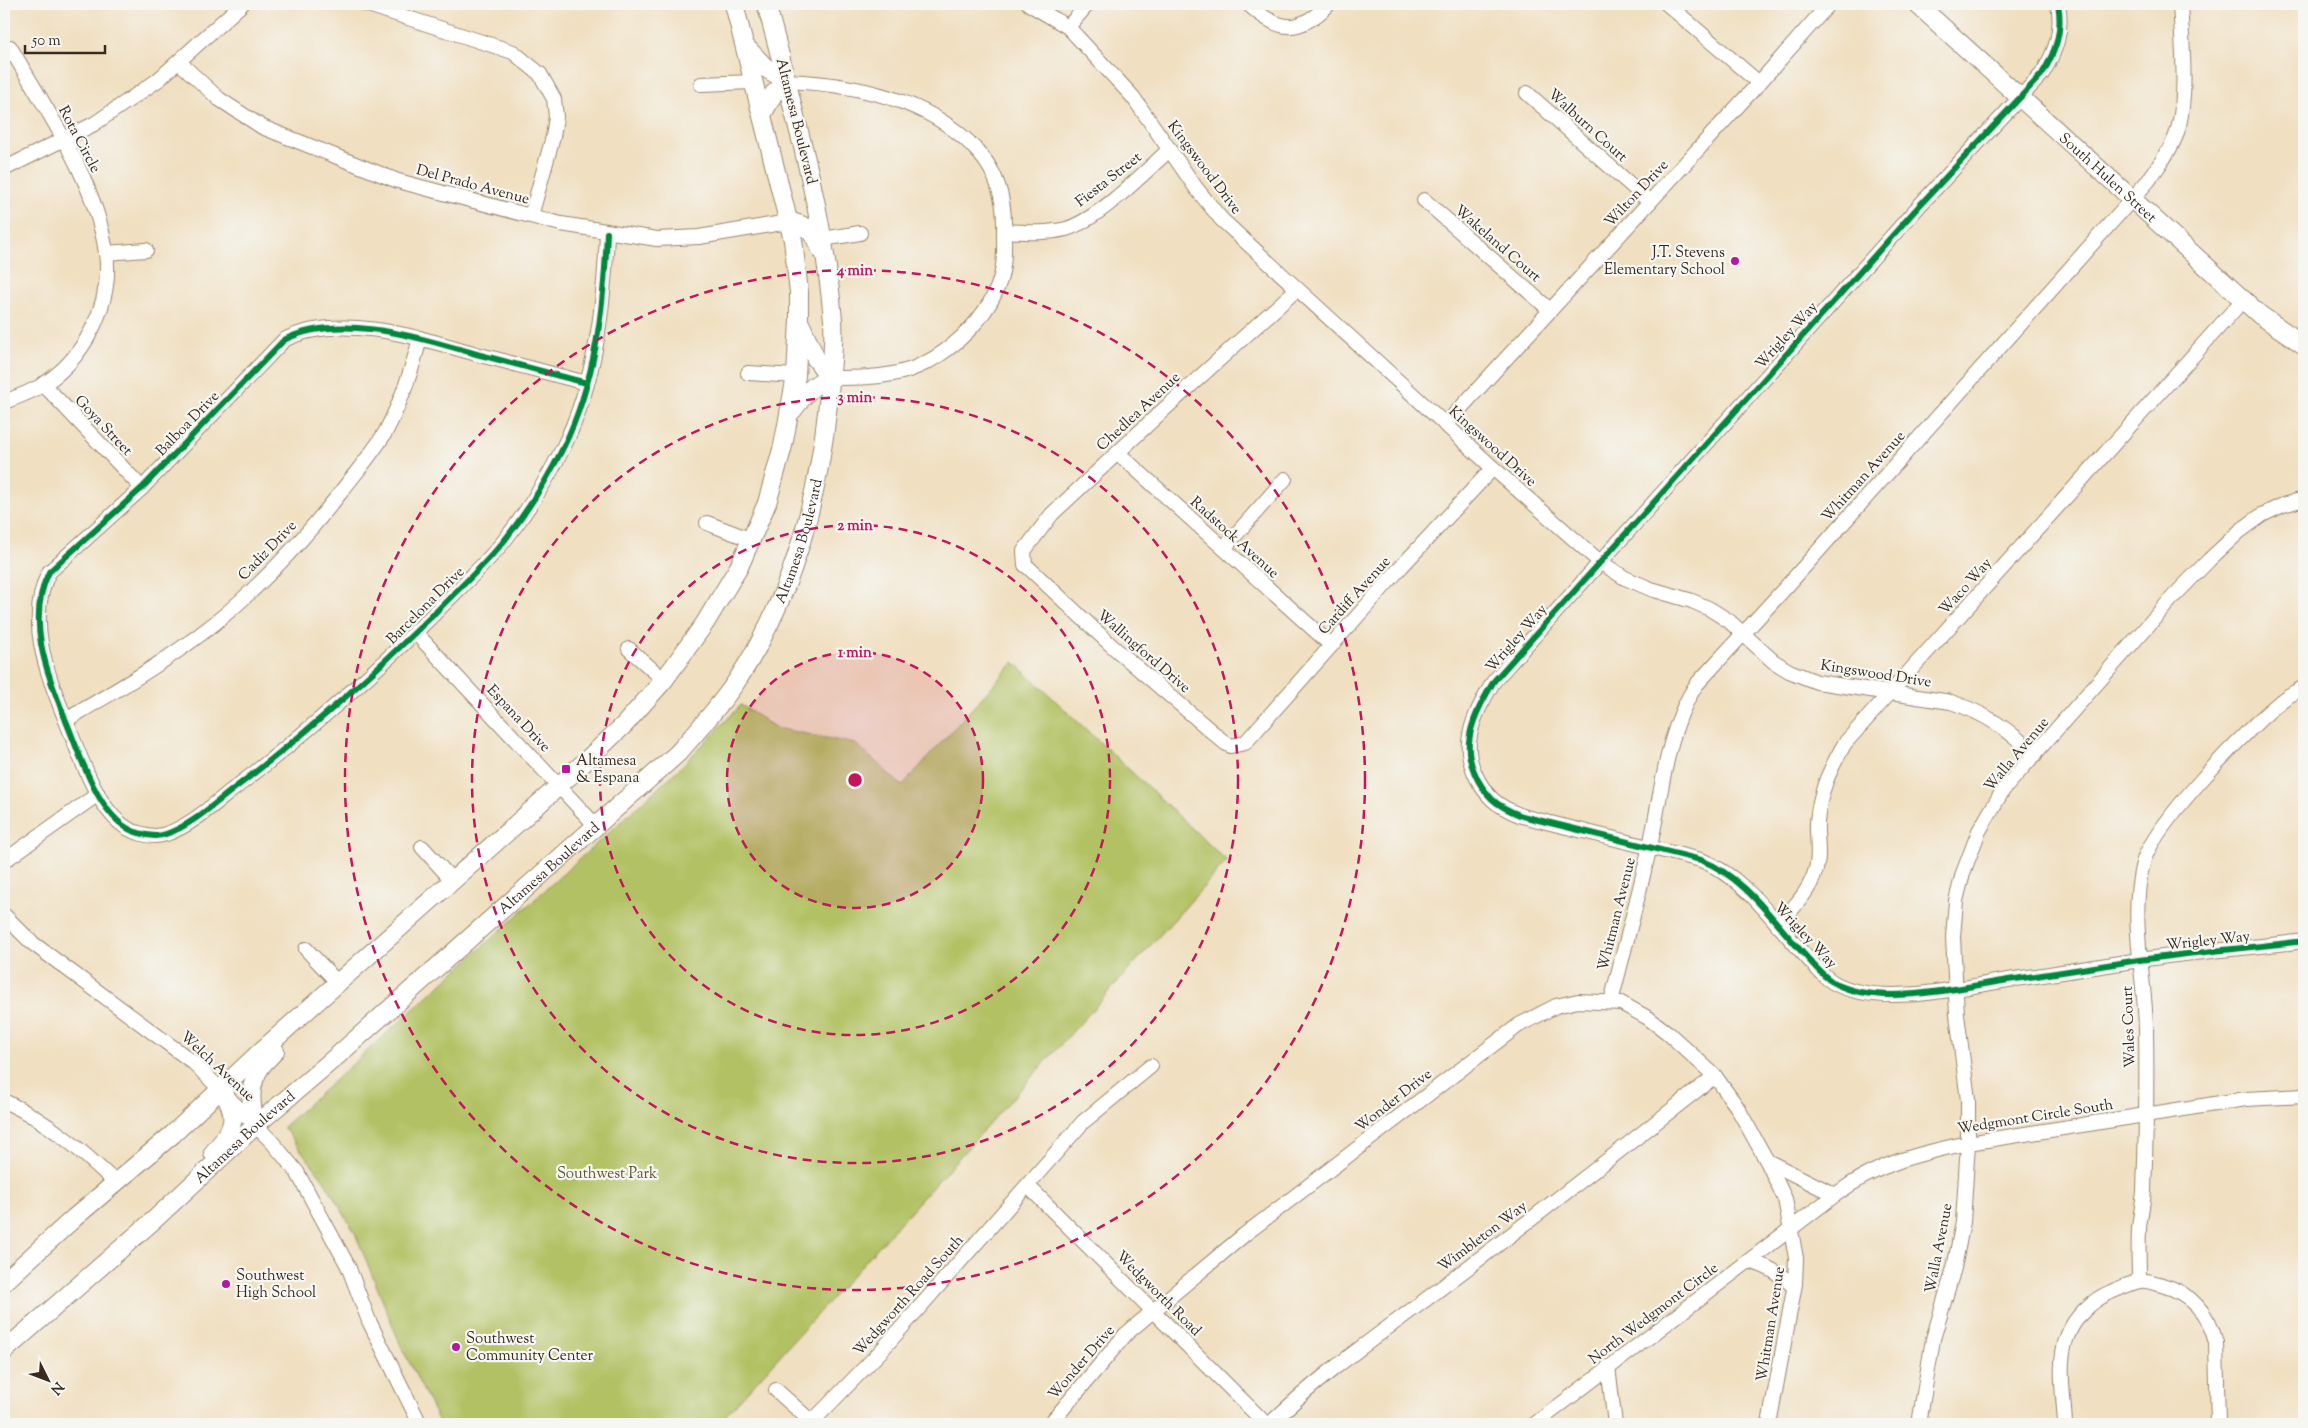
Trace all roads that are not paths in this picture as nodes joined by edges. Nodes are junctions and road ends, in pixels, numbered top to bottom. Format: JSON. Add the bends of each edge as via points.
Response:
{"nodes":[{"id":1,"x":242,"y":4,"type":"edge"},
{"id":2,"x":734,"y":4,"type":"edge"},
{"id":3,"x":766,"y":4,"type":"edge"},
{"id":4,"x":1029,"y":4,"type":"edge"},
{"id":5,"x":1088,"y":4,"type":"edge"},
{"id":6,"x":1248,"y":4,"type":"edge"},
{"id":7,"x":1328,"y":4,"type":"edge"},
{"id":8,"x":1667,"y":4,"type":"edge"},
{"id":9,"x":1829,"y":4,"type":"edge"},
{"id":10,"x":1917,"y":4,"type":"edge"},
{"id":11,"x":2058,"y":4,"type":"edge"},
{"id":12,"x":2180,"y":4,"type":"edge"},
{"id":13,"x":373,"y":5,"type":"edge"},
{"id":14,"x":1068,"y":27,"type":"junction"},
{"id":15,"x":743,"y":43,"type":"junction"},
{"id":16,"x":10,"y":47,"type":"dead end"},
{"id":17,"x":179,"y":62,"type":"junction"},
{"id":18,"x":788,"y":81,"type":"junction"},
{"id":19,"x":752,"y":82,"type":"junction"},
{"id":20,"x":1759,"y":83,"type":"junction"},
{"id":21,"x":701,"y":84,"type":"dead end"},
{"id":22,"x":1527,"y":93,"type":"dead end"},
{"id":23,"x":2020,"y":98,"type":"junction"},
{"id":24,"x":762,"y":115,"type":"junction"},
{"id":25,"x":63,"y":140,"type":"junction"},
{"id":26,"x":1170,"y":149,"type":"junction"},
{"id":27,"x":4,"y":169,"type":"edge"},
{"id":28,"x":814,"y":190,"type":"junction"},
{"id":29,"x":2131,"y":198,"type":"junction"},
{"id":30,"x":1424,"y":200,"type":"dead end"},
{"id":31,"x":1650,"y":202,"type":"junction"},
{"id":32,"x":532,"y":216,"type":"junction"},
{"id":33,"x":788,"y":222,"type":"junction"},
{"id":34,"x":1004,"y":231,"type":"junction"},
{"id":35,"x":607,"y":232,"type":"junction"},
{"id":36,"x":860,"y":233,"type":"dead end"},
{"id":37,"x":823,"y":239,"type":"junction"},
{"id":38,"x":146,"y":250,"type":"dead end"},
{"id":39,"x":106,"y":253,"type":"junction"},
{"id":40,"x":826,"y":261,"type":"junction"},
{"id":41,"x":1296,"y":290,"type":"junction"},
{"id":42,"x":2243,"y":300,"type":"junction"},
{"id":43,"x":1550,"y":310,"type":"junction"},
{"id":44,"x":799,"y":320,"type":"junction"},
{"id":45,"x":420,"y":338,"type":"junction"},
{"id":46,"x":2304,"y":345,"type":"edge"},
{"id":47,"x":748,"y":373,"type":"dead end"},
{"id":48,"x":796,"y":376,"type":"junction"},
{"id":49,"x":830,"y":378,"type":"junction"},
{"id":50,"x":43,"y":384,"type":"junction"},
{"id":51,"x":586,"y":384,"type":"junction"},
{"id":52,"x":4,"y":402,"type":"edge"},
{"id":53,"x":790,"y":414,"type":"junction"},
{"id":54,"x":1445,"y":425,"type":"junction"},
{"id":55,"x":1118,"y":453,"type":"junction"},
{"id":56,"x":1493,"y":468,"type":"junction"},
{"id":57,"x":1285,"y":479,"type":"dead end"},
{"id":58,"x":142,"y":488,"type":"junction"},
{"id":59,"x":2304,"y":499,"type":"edge"},
{"id":60,"x":707,"y":523,"type":"dead end"},
{"id":61,"x":752,"y":540,"type":"junction"},
{"id":62,"x":1224,"y":548,"type":"junction"},
{"id":63,"x":1600,"y":562,"type":"junction"},
{"id":64,"x":1029,"y":568,"type":"joint"},
{"id":65,"x":415,"y":632,"type":"junction"},
{"id":66,"x":1743,"y":634,"type":"junction"},
{"id":67,"x":1331,"y":645,"type":"junction"},
{"id":68,"x":629,"y":649,"type":"dead end"},
{"id":69,"x":664,"y":680,"type":"junction"},
{"id":70,"x":2304,"y":687,"type":"edge"},
{"id":71,"x":1890,"y":692,"type":"junction"},
{"id":72,"x":66,"y":720,"type":"junction"},
{"id":73,"x":1242,"y":744,"type":"joint"},
{"id":74,"x":2035,"y":755,"type":"junction"},
{"id":75,"x":560,"y":785,"type":"junction"},
{"id":76,"x":98,"y":794,"type":"junction"},
{"id":77,"x":597,"y":827,"type":"junction"},
{"id":78,"x":422,"y":847,"type":"dead end"},
{"id":79,"x":1649,"y":847,"type":"junction"},
{"id":80,"x":4,"y":861,"type":"edge"},
{"id":81,"x":453,"y":880,"type":"junction"},
{"id":82,"x":4,"y":915,"type":"edge"},
{"id":83,"x":1778,"y":926,"type":"junction"},
{"id":84,"x":2304,"y":941,"type":"edge"},
{"id":85,"x":306,"y":949,"type":"dead end"},
{"id":86,"x":2141,"y":960,"type":"junction"},
{"id":87,"x":338,"y":983,"type":"junction"},
{"id":88,"x":1956,"y":988,"type":"junction"},
{"id":89,"x":1611,"y":1002,"type":"junction"},
{"id":90,"x":303,"y":1014,"type":"junction"},
{"id":91,"x":1151,"y":1066,"type":"dead end"},
{"id":92,"x":1715,"y":1076,"type":"junction"},
{"id":93,"x":221,"y":1089,"type":"junction"},
{"id":94,"x":2304,"y":1096,"type":"edge"},
{"id":95,"x":4,"y":1101,"type":"edge"},
{"id":96,"x":2147,"y":1115,"type":"junction"},
{"id":97,"x":256,"y":1125,"type":"junction"},
{"id":98,"x":1968,"y":1143,"type":"junction"},
{"id":99,"x":1767,"y":1161,"type":"junction"},
{"id":100,"x":116,"y":1182,"type":"junction"},
{"id":101,"x":194,"y":1183,"type":"junction"},
{"id":102,"x":1028,"y":1186,"type":"junction"},
{"id":103,"x":1835,"y":1195,"type":"junction"},
{"id":104,"x":1791,"y":1229,"type":"junction"},
{"id":105,"x":1749,"y":1261,"type":"junction"},
{"id":106,"x":4,"y":1281,"type":"edge"},
{"id":107,"x":2139,"y":1282,"type":"junction"},
{"id":108,"x":1794,"y":1287,"type":"junction"},
{"id":109,"x":1153,"y":1310,"type":"junction"},
{"id":110,"x":4,"y":1352,"type":"edge"},
{"id":111,"x":1608,"y":1367,"type":"junction"},
{"id":112,"x":776,"y":1390,"type":"dead end"},
{"id":113,"x":420,"y":1424,"type":"edge"},
{"id":114,"x":812,"y":1424,"type":"edge"},
{"id":115,"x":1050,"y":1424,"type":"edge"},
{"id":116,"x":1266,"y":1424,"type":"edge"},
{"id":117,"x":1270,"y":1424,"type":"edge"},
{"id":118,"x":1535,"y":1424,"type":"edge"},
{"id":119,"x":1616,"y":1424,"type":"edge"},
{"id":120,"x":1769,"y":1424,"type":"edge"},
{"id":121,"x":1919,"y":1424,"type":"edge"},
{"id":122,"x":2066,"y":1424,"type":"edge"},
{"id":123,"x":2218,"y":1424,"type":"edge"}],
"edges":[{"from":1,"to":17,"type":"street"},
{"from":2,"to":15,"type":"main road"},
{"from":3,"to":18,"type":"main road","name":"Altamesa Boulevard"},
{"from":4,"to":14,"type":"street","name":"Kingswood Drive"},
{"from":5,"to":14,"type":"street"},
{"from":6,"to":7,"type":"street","via":[[1264,19],[1286,27],[1316,16]]},
{"from":8,"to":20,"type":"street"},
{"from":9,"to":20,"type":"street","name":"Wilton Drive"},
{"from":10,"to":23,"type":"main road","name":"South Hulen Street"},
{"from":11,"to":23,"type":"street","name":"Wrigley Way","via":[[2059,34],[2054,54],[2042,74]]},
{"from":12,"to":29,"type":"street","name":"Whitman Avenue","via":[[2181,103],[2175,137],[2149,180]]},
{"from":13,"to":32,"type":"street","via":[[514,52],[540,74],[554,99],[556,117]]},
{"from":14,"to":26,"type":"street","name":"Kingswood Drive","via":[[1133,97]]},
{"from":15,"to":18,"type":"main road","via":[[768,69]]},
{"from":15,"to":19,"type":"main road"},
{"from":16,"to":25,"type":"street","name":"Rota Circle"},
{"from":17,"to":25,"type":"street","via":[[94,124]]},
{"from":17,"to":32,"type":"street","name":"Del Prado Avenue","via":[[219,99],[262,128],[398,181]]},
{"from":18,"to":24,"type":"main road","via":[[774,93]]},
{"from":18,"to":28,"type":"main road","name":"Altamesa Boulevard"},
{"from":18,"to":34,"type":"street","via":[[823,82],[885,95],[946,125],[980,154],[997,180],[1004,203]]},
{"from":19,"to":21,"type":"street"},
{"from":19,"to":24,"type":"main road"},
{"from":20,"to":31,"type":"street","name":"Wilton Drive"},
{"from":22,"to":31,"type":"street","name":"Walburn Court"},
{"from":23,"to":29,"type":"main road","name":"South Hulen Street"},
{"from":23,"to":63,"type":"street","name":"Wrigley Way"},
{"from":24,"to":33,"type":"main road"},
{"from":25,"to":27,"type":"street"},
{"from":25,"to":39,"type":"street","name":"Rota Circle","via":[[93,202],[104,233]]},
{"from":26,"to":34,"type":"street","name":"Fiesta Street","via":[[1123,192],[1067,228],[1042,233]]},
{"from":26,"to":41,"type":"street","name":"Kingswood Drive","via":[[1221,219]]},
{"from":28,"to":33,"type":"main road","via":[[810,204],[802,214]]},
{"from":28,"to":37,"type":"main road","name":"Altamesa Boulevard"},
{"from":29,"to":42,"type":"main road","name":"South Hulen Street"},
{"from":29,"to":66,"type":"street","name":"Whitman Avenue"},
{"from":30,"to":43,"type":"street","name":"Wakeland Court"},
{"from":31,"to":43,"type":"street","name":"Wilton Drive"},
{"from":32,"to":35,"type":"street","name":"Del Prado Avenue"},
{"from":33,"to":35,"type":"street","name":"Del Prado Avenue","via":[[699,237],[657,239]]},
{"from":33,"to":40,"type":"main road","via":[[800,223],[807,228],[817,239]]},
{"from":33,"to":44,"type":"main road","via":[[798,284]]},
{"from":34,"to":49,"type":"street","via":[[1002,273],[995,292],[973,324],[955,341],[929,361],[908,370],[868,378]]},
{"from":35,"to":51,"type":"street","name":"Barcelona Drive","via":[[605,292]]},
{"from":36,"to":37,"type":"street"},
{"from":37,"to":40,"type":"main road","name":"Altamesa Boulevard"},
{"from":38,"to":39,"type":"street"},
{"from":39,"to":50,"type":"street","name":"Rota Circle","via":[[105,295],[96,322],[62,370]]},
{"from":40,"to":49,"type":"main road","name":"Altamesa Boulevard","via":[[833,322]]},
{"from":41,"to":54,"type":"street","name":"Kingswood Drive"},
{"from":41,"to":55,"type":"street","name":"Chedlea Avenue"},
{"from":42,"to":46,"type":"main road","name":"South Hulen Street","via":[[2260,316]]},
{"from":42,"to":71,"type":"street","name":"Waco Way"},
{"from":43,"to":54,"type":"street","name":"Wilton Drive"},
{"from":44,"to":48,"type":"main road"},
{"from":44,"to":49,"type":"main road","via":[[816,359]]},
{"from":45,"to":51,"type":"street","name":"Balboa Drive"},
{"from":45,"to":58,"type":"street","name":"Balboa Drive","via":[[339,328],[308,331],[284,340]]},
{"from":45,"to":72,"type":"street","name":"Cadiz Drive","via":[[413,367],[385,432],[292,549],[215,623],[154,667]]},
{"from":47,"to":48,"type":"street"},
{"from":48,"to":53,"type":"main road"},
{"from":49,"to":53,"type":"main road","via":[[821,380],[804,394]]},
{"from":49,"to":77,"type":"main road","name":"Altamesa Boulevard","via":[[824,442],[811,503],[778,608],[738,679],[707,720],[678,753]]},
{"from":50,"to":52,"type":"street","name":"Rota Circle"},
{"from":50,"to":58,"type":"street","name":"Goya Street"},
{"from":51,"to":65,"type":"street","name":"Barcelona Drive","via":[[551,472],[506,539]]},
{"from":53,"to":61,"type":"main road","via":[[775,479]]},
{"from":54,"to":56,"type":"street","name":"Kingswood Drive"},
{"from":55,"to":62,"type":"street","name":"Radstock Avenue"},
{"from":55,"to":64,"type":"street","name":"Chedlea Avenue","via":[[1052,514],[1028,543],[1024,552],[1025,565]]},
{"from":56,"to":63,"type":"street","name":"Kingswood Drive"},
{"from":56,"to":67,"type":"street","name":"Cardiff Avenue"},
{"from":57,"to":62,"type":"street"},
{"from":58,"to":72,"type":"street","name":"Balboa Drive","via":[[49,572],[44,582],[40,643],[47,672]]},
{"from":59,"to":74,"type":"street","name":"Walla Avenue","via":[[2262,515],[2209,560]]},
{"from":60,"to":61,"type":"street"},
{"from":61,"to":69,"type":"main road","via":[[723,594]]},
{"from":62,"to":67,"type":"street","name":"Radstock Avenue"},
{"from":63,"to":66,"type":"street","name":"Kingswood Drive","via":[[1634,581],[1710,608]]},
{"from":63,"to":79,"type":"street","name":"Wrigley Way","via":[[1494,682],[1473,724],[1470,758],[1476,776],[1492,799],[1504,808],[1522,816]]},
{"from":64,"to":73,"type":"street","name":"Wallingford Drive","via":[[1112,646],[1225,744]]},
{"from":65,"to":75,"type":"street","name":"Espana Drive"},
{"from":65,"to":76,"type":"street","name":"Barcelona Drive","via":[[364,681],[261,768],[205,811],[165,835],[151,836],[128,830],[110,814]]},
{"from":66,"to":71,"type":"street","name":"Kingswood Drive","via":[[1789,671],[1817,682]]},
{"from":66,"to":79,"type":"street","name":"Whitman Avenue","via":[[1696,685],[1686,701],[1673,740]]},
{"from":67,"to":73,"type":"street","name":"Cardiff Avenue"},
{"from":68,"to":69,"type":"street"},
{"from":69,"to":75,"type":"main road","via":[[624,725]]},
{"from":70,"to":86,"type":"street","name":"Wales Court","via":[[2286,698],[2243,737],[2192,791],[2152,842],[2143,863],[2139,897]]},
{"from":71,"to":74,"type":"street","name":"Kingswood Drive","via":[[1951,702],[1972,709],[1993,719]]},
{"from":71,"to":83,"type":"street","name":"Waco Way","via":[[1845,743],[1827,774],[1817,823],[1816,872],[1808,889]]},
{"from":72,"to":76,"type":"street","name":"Balboa Drive"},
{"from":74,"to":88,"type":"street","name":"Walla Avenue","via":[[2004,790],[1979,831],[1963,873],[1956,900],[1953,937]]},
{"from":75,"to":77,"type":"street","name":"Espana Drive"},
{"from":75,"to":81,"type":"main road"},
{"from":76,"to":80,"type":"street"},
{"from":77,"to":97,"type":"main road","name":"Altamesa Boulevard"},
{"from":78,"to":81,"type":"street"},
{"from":79,"to":83,"type":"street","name":"Wrigley Way","via":[[1718,867],[1748,890]]},
{"from":79,"to":89,"type":"street","name":"Whitman Avenue"},
{"from":81,"to":87,"type":"main road"},
{"from":82,"to":93,"type":"street","name":"Welch Avenue","via":[[31,942],[155,1033]]},
{"from":83,"to":88,"type":"street","name":"Wrigley Way","via":[[1820,971],[1835,983],[1852,990],[1897,995]]},
{"from":84,"to":86,"type":"street","name":"Wrigley Way"},
{"from":85,"to":87,"type":"street"},
{"from":86,"to":88,"type":"street","name":"Wrigley Way"},
{"from":86,"to":96,"type":"street","name":"Wales Court","via":[[2146,1004]]},
{"from":87,"to":90,"type":"main road"},
{"from":88,"to":98,"type":"street","name":"Walla Avenue","via":[[1968,1100]]},
{"from":89,"to":92,"type":"street","name":"Wonder Drive","via":[[1633,1008],[1648,1018]]},
{"from":89,"to":109,"type":"street","name":"Wonder Drive","via":[[1578,1000],[1556,1006],[1519,1025],[1244,1235]]},
{"from":90,"to":93,"type":"main road"},
{"from":90,"to":97,"type":"main road","via":[[262,1066],[252,1086],[251,1107]]},
{"from":91,"to":102,"type":"street","name":"Wedgworth Road South","via":[[1083,1122]]},
{"from":92,"to":99,"type":"street","name":"Wonder Drive","via":[[1737,1107]]},
{"from":92,"to":117,"type":"street","name":"Wimbleton Way","via":[[1292,1402]]},
{"from":93,"to":97,"type":"street","name":"Welch Avenue"},
{"from":93,"to":100,"type":"main road"},
{"from":93,"to":101,"type":"main road","via":[[234,1116],[232,1128]]},
{"from":94,"to":96,"type":"street","name":"Wedgmont Circle South","via":[[2246,1099]]},
{"from":95,"to":100,"type":"street","via":[[57,1130]]},
{"from":96,"to":98,"type":"street","name":"Wedgmont Circle South"},
{"from":96,"to":107,"type":"street","name":"Wales Court","via":[[2144,1199],[2139,1228]]},
{"from":97,"to":101,"type":"main road","name":"Altamesa Boulevard"},
{"from":97,"to":113,"type":"street","name":"Welch Avenue","via":[[301,1180],[348,1266],[369,1321]]},
{"from":98,"to":103,"type":"street","name":"Wedgmont Circle South","via":[[1924,1152],[1881,1167]]},
{"from":98,"to":121,"type":"street","name":"Walla Avenue","via":[[1963,1222],[1954,1268],[1933,1339]]},
{"from":99,"to":103,"type":"street"},
{"from":99,"to":104,"type":"street","name":"Wonder Drive","via":[[1785,1199]]},
{"from":100,"to":106,"type":"main road"},
{"from":101,"to":110,"type":"main road","name":"Altamesa Boulevard"},
{"from":102,"to":109,"type":"street","name":"Wedgworth Road"},
{"from":102,"to":114,"type":"street","name":"Wedgworth Road South"},
{"from":103,"to":104,"type":"street","name":"Wedgmont Circle South"},
{"from":104,"to":105,"type":"street","name":"North Wedgmont Circle"},
{"from":104,"to":108,"type":"street","name":"Whitman Avenue","via":[[1796,1258]]},
{"from":105,"to":108,"type":"street","via":[[1772,1269]]},
{"from":105,"to":111,"type":"street","name":"North Wedgmont Circle"},
{"from":107,"to":122,"type":"street","via":[[2103,1295],[2091,1303],[2068,1335],[2064,1348]]},
{"from":107,"to":123,"type":"street","via":[[2175,1288],[2202,1310],[2216,1343]]},
{"from":108,"to":120,"type":"street","name":"Whitman Avenue"},
{"from":109,"to":115,"type":"street","name":"Wonder Drive","via":[[1126,1334]]},
{"from":109,"to":116,"type":"street","name":"Wedgworth Road"},
{"from":111,"to":118,"type":"street","name":"North Wedgmont Circle"},
{"from":111,"to":119,"type":"street"},
{"from":112,"to":114,"type":"street"}]}
